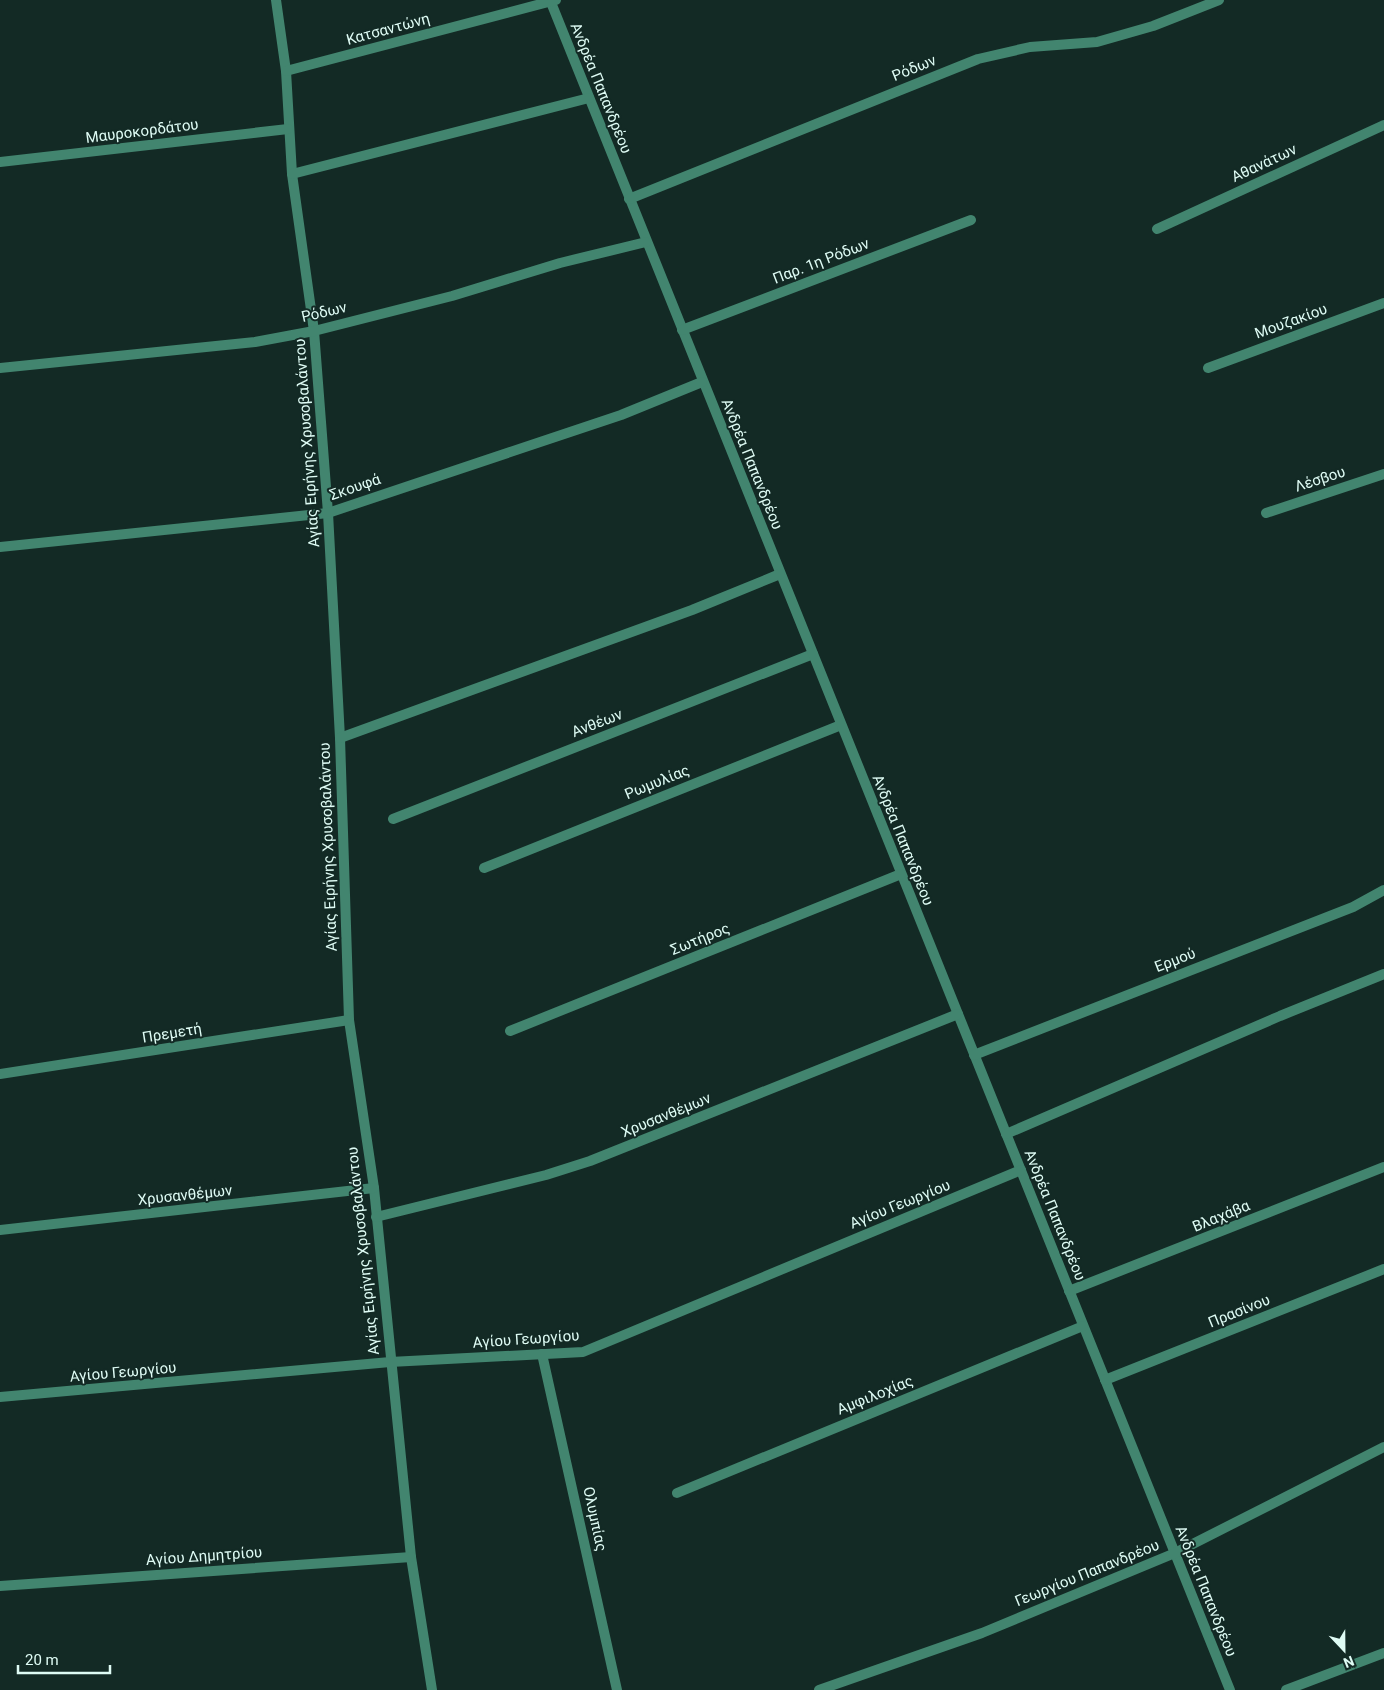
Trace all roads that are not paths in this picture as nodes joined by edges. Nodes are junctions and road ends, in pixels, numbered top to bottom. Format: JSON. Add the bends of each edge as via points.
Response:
{"nodes":[{"id":1,"x":276,"y":0,"type":"edge"},
{"id":2,"x":1219,"y":0,"type":"edge"},
{"id":3,"x":552,"y":1,"type":"edge"},
{"id":4,"x":286,"y":71,"type":"junction"},
{"id":5,"x":589,"y":98,"type":"junction"},
{"id":6,"x":1384,"y":125,"type":"edge"},
{"id":7,"x":288,"y":129,"type":"junction"},
{"id":8,"x":0,"y":162,"type":"edge"},
{"id":9,"x":292,"y":174,"type":"junction"},
{"id":10,"x":629,"y":199,"type":"junction"},
{"id":11,"x":971,"y":220,"type":"dead end"},
{"id":12,"x":1157,"y":229,"type":"dead end"},
{"id":13,"x":646,"y":242,"type":"junction"},
{"id":14,"x":1384,"y":303,"type":"edge"},
{"id":15,"x":682,"y":330,"type":"junction"},
{"id":16,"x":314,"y":331,"type":"junction"},
{"id":17,"x":0,"y":368,"type":"edge"},
{"id":18,"x":1208,"y":368,"type":"dead end"},
{"id":19,"x":702,"y":382,"type":"junction"},
{"id":20,"x":1384,"y":474,"type":"edge"},
{"id":21,"x":328,"y":512,"type":"junction"},
{"id":22,"x":1266,"y":513,"type":"dead end"},
{"id":23,"x":0,"y":547,"type":"edge"},
{"id":24,"x":780,"y":574,"type":"junction"},
{"id":25,"x":813,"y":654,"type":"junction"},
{"id":26,"x":841,"y":725,"type":"junction"},
{"id":27,"x":340,"y":738,"type":"junction"},
{"id":28,"x":393,"y":819,"type":"dead end"},
{"id":29,"x":484,"y":868,"type":"dead end"},
{"id":30,"x":901,"y":874,"type":"junction"},
{"id":31,"x":1384,"y":890,"type":"edge"},
{"id":32,"x":1384,"y":974,"type":"edge"},
{"id":33,"x":958,"y":1014,"type":"junction"},
{"id":34,"x":349,"y":1020,"type":"junction"},
{"id":35,"x":510,"y":1031,"type":"dead end"},
{"id":36,"x":974,"y":1055,"type":"junction"},
{"id":37,"x":0,"y":1074,"type":"edge"},
{"id":38,"x":1006,"y":1134,"type":"junction"},
{"id":39,"x":1384,"y":1167,"type":"edge"},
{"id":40,"x":1021,"y":1170,"type":"junction"},
{"id":41,"x":374,"y":1188,"type":"junction"},
{"id":42,"x":376,"y":1217,"type":"junction"},
{"id":43,"x":0,"y":1230,"type":"edge"},
{"id":44,"x":1384,"y":1269,"type":"edge"},
{"id":45,"x":1069,"y":1291,"type":"junction"},
{"id":46,"x":1083,"y":1326,"type":"junction"},
{"id":47,"x":542,"y":1354,"type":"junction"},
{"id":48,"x":390,"y":1362,"type":"junction"},
{"id":49,"x":1105,"y":1380,"type":"junction"},
{"id":50,"x":0,"y":1397,"type":"edge"},
{"id":51,"x":1384,"y":1446,"type":"edge"},
{"id":52,"x":677,"y":1493,"type":"dead end"},
{"id":53,"x":1175,"y":1553,"type":"junction"},
{"id":54,"x":411,"y":1557,"type":"junction"},
{"id":55,"x":0,"y":1586,"type":"edge"},
{"id":56,"x":1384,"y":1653,"type":"edge"},
{"id":57,"x":432,"y":1690,"type":"edge"},
{"id":58,"x":616,"y":1690,"type":"edge"},
{"id":59,"x":819,"y":1690,"type":"edge"},
{"id":60,"x":1230,"y":1690,"type":"edge"},
{"id":61,"x":1286,"y":1690,"type":"edge"}],
"edges":[{"from":1,"to":4,"type":"street","name":"Αγίας Ειρήνης Χρυσοβαλάντου"},
{"from":2,"to":10,"type":"street","name":"Ρόδων","via":[[1154,26],[1097,42],[1030,47],[978,59]]},
{"from":3,"to":4,"type":"street","name":"Κατσαντώνη"},
{"from":3,"to":5,"type":"street","name":"Ανδρέα Παπανδρέου"},
{"from":4,"to":7,"type":"street","name":"Αγίας Ειρήνης Χρυσοβαλάντου"},
{"from":5,"to":9,"type":"street"},
{"from":5,"to":10,"type":"street","name":"Ανδρέα Παπανδρέου"},
{"from":6,"to":12,"type":"street","name":"Αθανάτων"},
{"from":7,"to":8,"type":"street","name":"Μαυροκορδάτου"},
{"from":7,"to":9,"type":"street","name":"Αγίας Ειρήνης Χρυσοβαλάντου"},
{"from":9,"to":16,"type":"street","name":"Αγίας Ειρήνης Χρυσοβαλάντου"},
{"from":10,"to":13,"type":"street","name":"Ανδρέα Παπανδρέου"},
{"from":11,"to":15,"type":"street","name":"Παρ. 1η Ρόδων"},
{"from":13,"to":15,"type":"street","name":"Ανδρέα Παπανδρέου"},
{"from":13,"to":16,"type":"street","name":"Ρόδων"},
{"from":14,"to":18,"type":"street","name":"Μουζακίου"},
{"from":15,"to":19,"type":"street","name":"Ανδρέα Παπανδρέου"},
{"from":16,"to":17,"type":"street","name":"Ρόδων","via":[[256,342]]},
{"from":16,"to":21,"type":"street","name":"Αγίας Ειρήνης Χρυσοβαλάντου"},
{"from":19,"to":21,"type":"street","name":"Σκουφά","via":[[620,415]]},
{"from":19,"to":24,"type":"street","name":"Ανδρέα Παπανδρέου"},
{"from":20,"to":22,"type":"street","name":"Λέσβου"},
{"from":21,"to":23,"type":"street","name":"Σκουφά"},
{"from":21,"to":27,"type":"street","name":"Αγίας Ειρήνης Χρυσοβαλάντου"},
{"from":24,"to":25,"type":"street","name":"Ανδρέα Παπανδρέου"},
{"from":24,"to":27,"type":"street","via":[[692,610]]},
{"from":25,"to":26,"type":"street","name":"Ανδρέα Παπανδρέου"},
{"from":25,"to":28,"type":"street","name":"Ανθέων"},
{"from":26,"to":29,"type":"street","name":"Ρωμυλίας"},
{"from":26,"to":30,"type":"street","name":"Ανδρέα Παπανδρέου"},
{"from":27,"to":34,"type":"street","name":"Αγίας Ειρήνης Χρυσοβαλάντου"},
{"from":30,"to":33,"type":"street","name":"Ανδρέα Παπανδρέου"},
{"from":30,"to":35,"type":"street","name":"Σωτήρος"},
{"from":31,"to":36,"type":"street","name":"Ερμού","via":[[1353,906]]},
{"from":32,"to":38,"type":"street"},
{"from":33,"to":36,"type":"street","name":"Ανδρέα Παπανδρέου"},
{"from":33,"to":42,"type":"street","name":"Χρυσανθέμων","via":[[590,1161]]},
{"from":34,"to":37,"type":"street","name":"Πρεμετή"},
{"from":34,"to":41,"type":"street","name":"Αγίας Ειρήνης Χρυσοβαλάντου"},
{"from":36,"to":38,"type":"street","name":"Ανδρέα Παπανδρέου"},
{"from":38,"to":40,"type":"street","name":"Ανδρέα Παπανδρέου"},
{"from":39,"to":45,"type":"street","name":"Βλαχάβα"},
{"from":40,"to":45,"type":"street","name":"Ανδρέα Παπανδρέου"},
{"from":40,"to":47,"type":"street","name":"Αγίου Γεωργίου","via":[[583,1352]]},
{"from":41,"to":42,"type":"street","name":"Αγίας Ειρήνης Χρυσοβαλάντου"},
{"from":41,"to":43,"type":"street","name":"Χρυσανθέμων"},
{"from":42,"to":48,"type":"street","name":"Αγίας Ειρήνης Χρυσοβαλάντου"},
{"from":44,"to":49,"type":"street","name":"Πρασίνου"},
{"from":45,"to":46,"type":"street","name":"Ανδρέα Παπανδρέου"},
{"from":46,"to":49,"type":"street","name":"Ανδρέα Παπανδρέου"},
{"from":46,"to":52,"type":"street","name":"Αμφιλοχίας"},
{"from":47,"to":48,"type":"street","name":"Αγίου Γεωργίου"},
{"from":47,"to":58,"type":"street","name":"Ολυμπίας"},
{"from":48,"to":50,"type":"street","name":"Αγίου Γεωργίου"},
{"from":48,"to":54,"type":"street","name":"Αγίας Ειρήνης Χρυσοβαλάντου"},
{"from":49,"to":53,"type":"street","name":"Ανδρέα Παπανδρέου"},
{"from":51,"to":53,"type":"street","name":"Γεωργίου Παπανδρέου"},
{"from":53,"to":59,"type":"street","name":"Γεωργίου Παπανδρέου","via":[[982,1633]]},
{"from":53,"to":60,"type":"street","name":"Ανδρέα Παπανδρέου"},
{"from":54,"to":55,"type":"street","name":"Αγίου Δημητρίου"},
{"from":54,"to":57,"type":"street","name":"Αγίας Ειρήνης Χρυσοβαλάντου"},
{"from":56,"to":61,"type":"street"}]}
